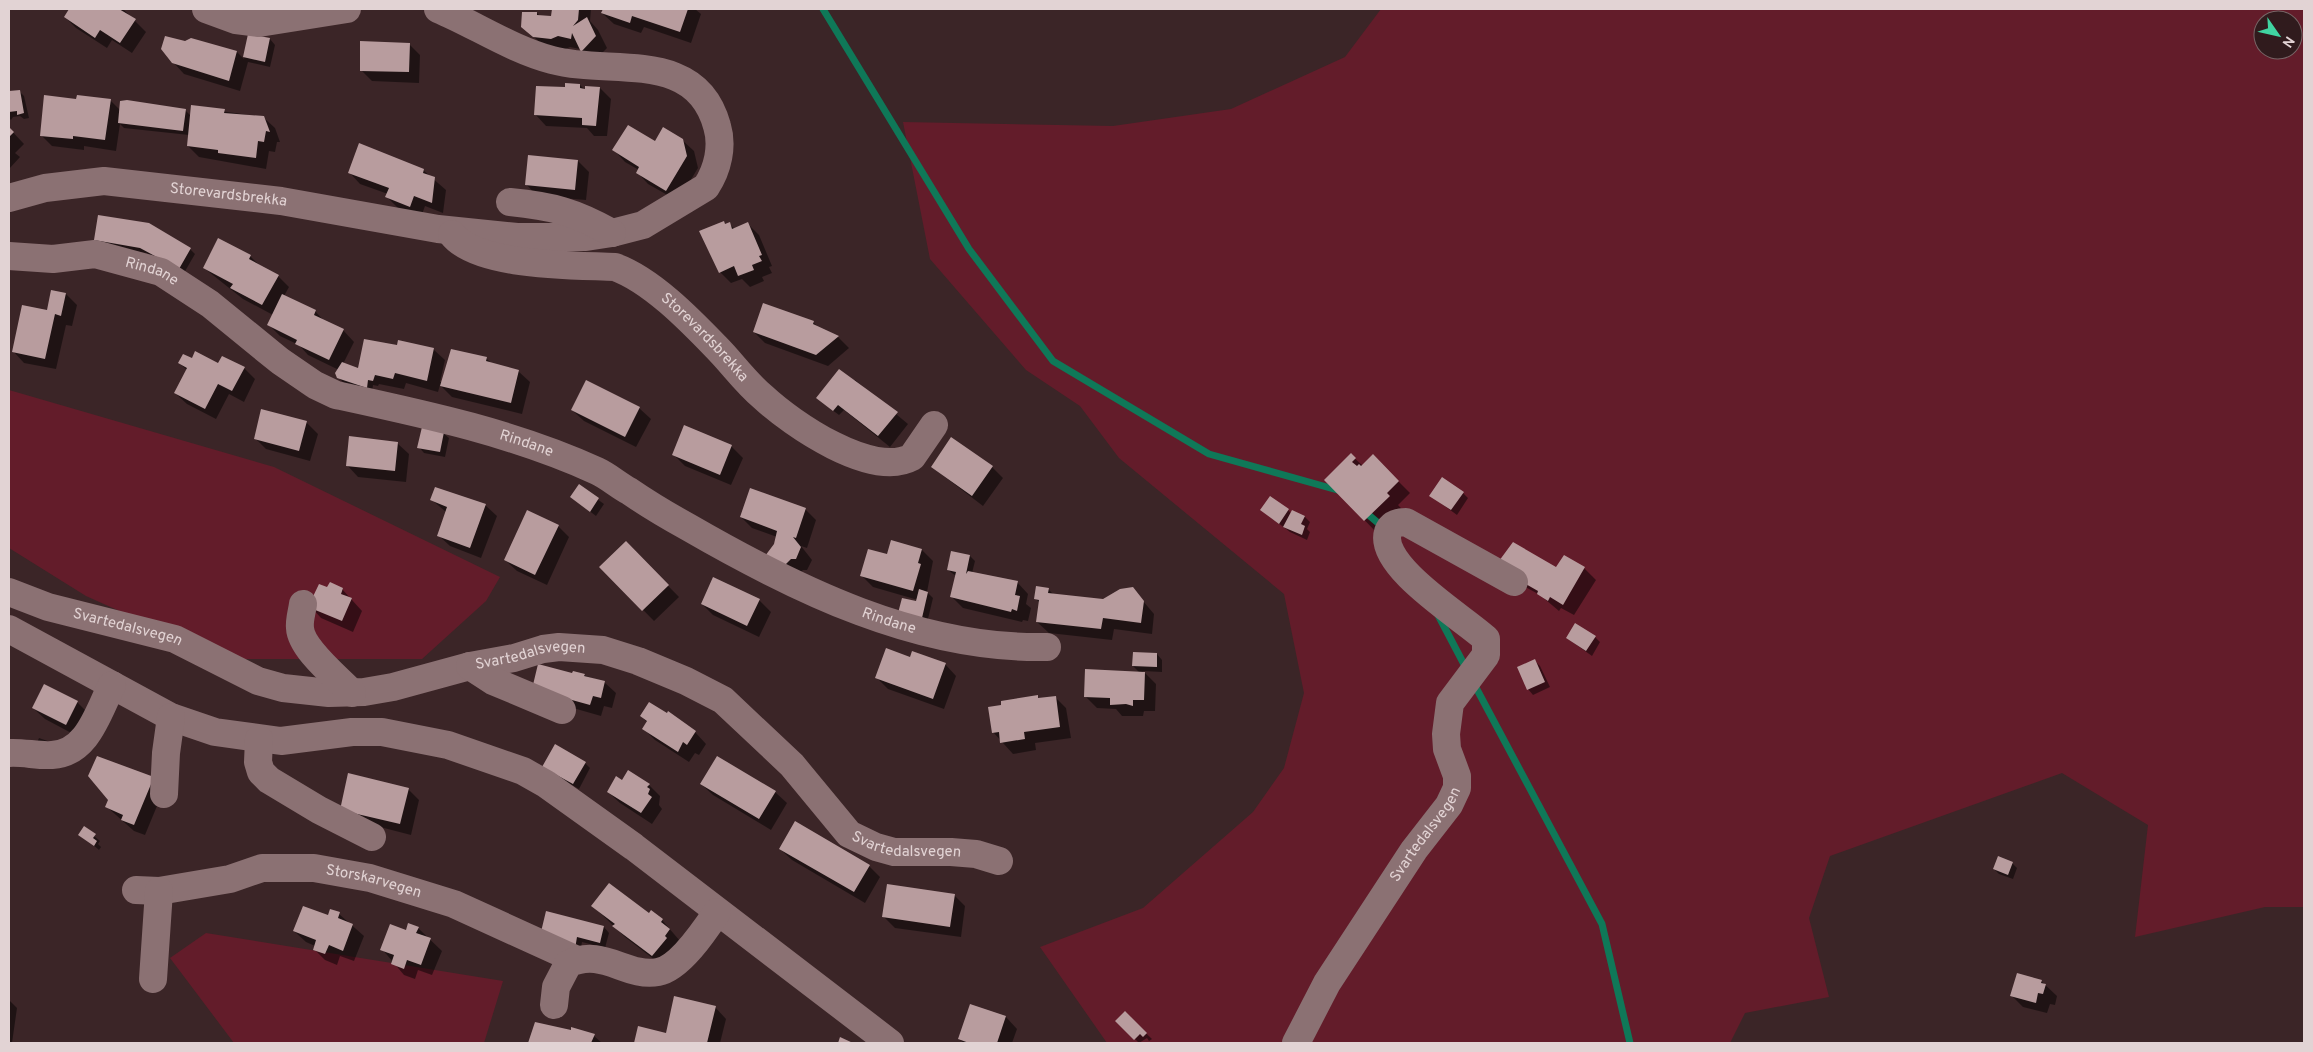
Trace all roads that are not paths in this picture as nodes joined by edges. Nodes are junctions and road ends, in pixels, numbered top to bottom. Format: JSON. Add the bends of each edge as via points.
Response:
{"nodes":[{"id":1,"x":206,"y":9,"type":"edge"},
{"id":2,"x":347,"y":9,"type":"edge"},
{"id":3,"x":438,"y":9,"type":"edge"},
{"id":4,"x":9,"y":198,"type":"edge"},
{"id":5,"x":510,"y":202,"type":"dead end"},
{"id":6,"x":448,"y":229,"type":"junction"},
{"id":7,"x":612,"y":233,"type":"junction"},
{"id":8,"x":9,"y":256,"type":"edge"},
{"id":9,"x":934,"y":425,"type":"dead end"},
{"id":10,"x":1514,"y":582,"type":"dead end"},
{"id":11,"x":9,"y":592,"type":"edge"},
{"id":12,"x":303,"y":604,"type":"dead end"},
{"id":13,"x":9,"y":629,"type":"edge"},
{"id":14,"x":1047,"y":647,"type":"dead end"},
{"id":15,"x":470,"y":666,"type":"junction"},
{"id":16,"x":112,"y":685,"type":"junction"},
{"id":17,"x":352,"y":692,"type":"junction"},
{"id":18,"x":562,"y":710,"type":"dead end"},
{"id":19,"x":172,"y":717,"type":"junction"},
{"id":20,"x":259,"y":739,"type":"junction"},
{"id":21,"x":9,"y":753,"type":"edge"},
{"id":22,"x":164,"y":794,"type":"dead end"},
{"id":23,"x":372,"y":837,"type":"dead end"},
{"id":24,"x":999,"y":861,"type":"dead end"},
{"id":25,"x":716,"y":912,"type":"junction"},
{"id":26,"x":577,"y":960,"type":"junction"},
{"id":27,"x":153,"y":979,"type":"dead end"},
{"id":28,"x":554,"y":1005,"type":"dead end"},
{"id":29,"x":890,"y":1043,"type":"edge"},
{"id":30,"x":1296,"y":1043,"type":"edge"}],
"edges":[{"from":1,"to":2,"type":"street","via":[[236,20],[259,23]]},
{"from":3,"to":7,"type":"street","name":"Storevardsbrekka","via":[[518,49],[553,60],[657,71],[679,77],[696,88],[706,100],[714,112],[721,142],[716,168],[706,187],[643,225]]},
{"from":4,"to":6,"type":"street","name":"Storevardsbrekka","via":[[45,188],[104,181],[281,201]]},
{"from":5,"to":7,"type":"street","via":[[550,206],[584,217]]},
{"from":6,"to":7,"type":"street","name":"Storevardsbrekka","via":[[517,237],[586,237]]},
{"from":6,"to":9,"type":"street","name":"Storevardsbrekka","via":[[455,238],[478,251],[501,258],[532,263],[615,266],[625,270],[658,293],[704,335],[764,399],[813,434],[858,457],[891,462],[907,460]]},
{"from":8,"to":14,"type":"street","name":"Rindane","via":[[53,259],[96,254],[161,272],[210,304],[280,361],[336,395],[489,432],[550,452],[598,472],[762,568],[858,611],[908,627],[982,644]]},
{"from":10,"to":30,"type":"street","name":"Svartedalsvegen","via":[[1406,522],[1399,522],[1387,534],[1391,555],[1457,618],[1486,639],[1486,655],[1450,703],[1447,749],[1457,776],[1457,788],[1449,805],[1414,850],[1327,984]]},
{"from":11,"to":17,"type":"street","name":"Svartedalsvegen","via":[[48,607],[175,639],[258,681],[283,688]]},
{"from":12,"to":17,"type":"street","via":[[300,629],[311,653]]},
{"from":13,"to":16,"type":"street"},
{"from":15,"to":17,"type":"street","name":"Svartedalsvegen","via":[[393,687]]},
{"from":15,"to":18,"type":"street","via":[[493,681]]},
{"from":15,"to":24,"type":"street","name":"Svartedalsvegen","via":[[559,646],[603,650],[638,661],[724,700],[792,765],[849,834],[894,852],[976,854]]},
{"from":16,"to":19,"type":"street"},
{"from":16,"to":21,"type":"street","via":[[88,735],[77,746],[60,754]]},
{"from":19,"to":20,"type":"street","via":[[215,732]]},
{"from":19,"to":22,"type":"street"},
{"from":20,"to":23,"type":"street","via":[[258,762],[261,772],[269,780]]},
{"from":20,"to":25,"type":"street","via":[[281,741],[352,732],[382,732],[448,746],[523,771],[634,847]]},
{"from":25,"to":26,"type":"street","name":"Storskarvegen","via":[[685,954],[659,972],[637,971],[586,958]]},
{"from":25,"to":29,"type":"street"},
{"from":26,"to":27,"type":"street","name":"Storskarvegen","via":[[454,904],[370,878],[314,868],[262,868],[230,880],[148,891]]},
{"from":26,"to":28,"type":"street","via":[[562,971]]}]}
